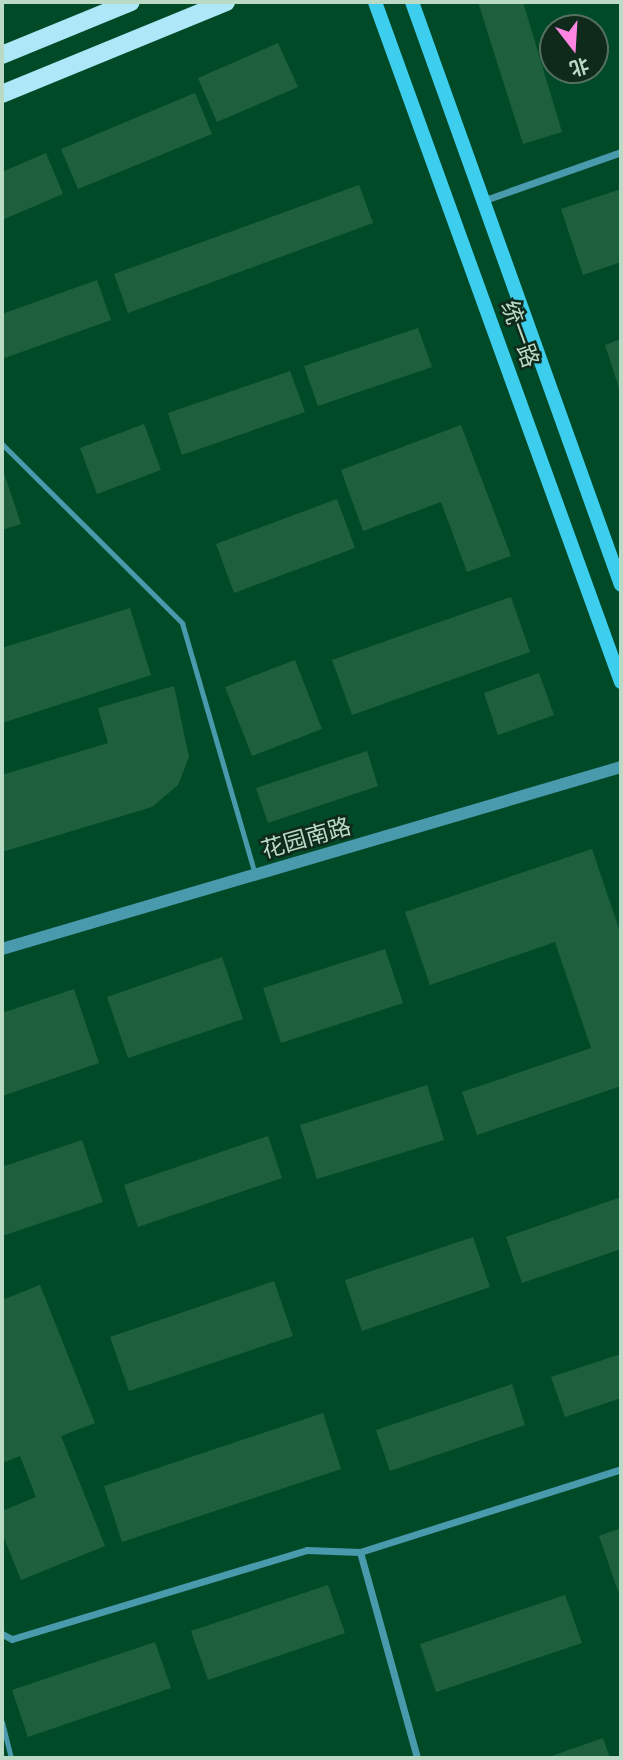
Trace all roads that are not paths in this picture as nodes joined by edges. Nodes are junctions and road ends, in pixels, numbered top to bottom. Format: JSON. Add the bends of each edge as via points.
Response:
{"nodes":[{"id":1,"x":131,"y":2,"type":"edge"},
{"id":2,"x":226,"y":2,"type":"edge"},
{"id":3,"x":375,"y":2,"type":"edge"},
{"id":4,"x":412,"y":2,"type":"edge"},
{"id":5,"x":2,"y":55,"type":"edge"},
{"id":6,"x":2,"y":94,"type":"edge"},
{"id":7,"x":621,"y":152,"type":"edge"},
{"id":8,"x":485,"y":200,"type":"junction"},
{"id":9,"x":2,"y":444,"type":"edge"},
{"id":10,"x":621,"y":585,"type":"edge"},
{"id":11,"x":621,"y":682,"type":"edge"},
{"id":12,"x":621,"y":767,"type":"edge"},
{"id":13,"x":255,"y":875,"type":"junction"},
{"id":14,"x":2,"y":950,"type":"edge"},
{"id":15,"x":621,"y":1469,"type":"edge"},
{"id":16,"x":360,"y":1552,"type":"junction"},
{"id":17,"x":2,"y":1634,"type":"edge"},
{"id":18,"x":2,"y":1722,"type":"edge"},
{"id":19,"x":11,"y":1758,"type":"edge"},
{"id":20,"x":417,"y":1758,"type":"edge"}],
"edges":[{"from":1,"to":5,"type":"main road"},
{"from":2,"to":6,"type":"main road"},
{"from":3,"to":11,"type":"main road","name":"统一路"},
{"from":4,"to":8,"type":"main road","name":"统一路"},
{"from":7,"to":8,"type":"street"},
{"from":8,"to":10,"type":"main road","name":"统一路"},
{"from":9,"to":13,"type":"lane","via":[[182,623]]},
{"from":12,"to":13,"type":"street","name":"花园南路"},
{"from":13,"to":14,"type":"street","name":"花园南路"},
{"from":15,"to":16,"type":"street"},
{"from":16,"to":17,"type":"street","via":[[307,1550],[12,1639]]},
{"from":16,"to":20,"type":"street"},
{"from":18,"to":19,"type":"lane"}]}
